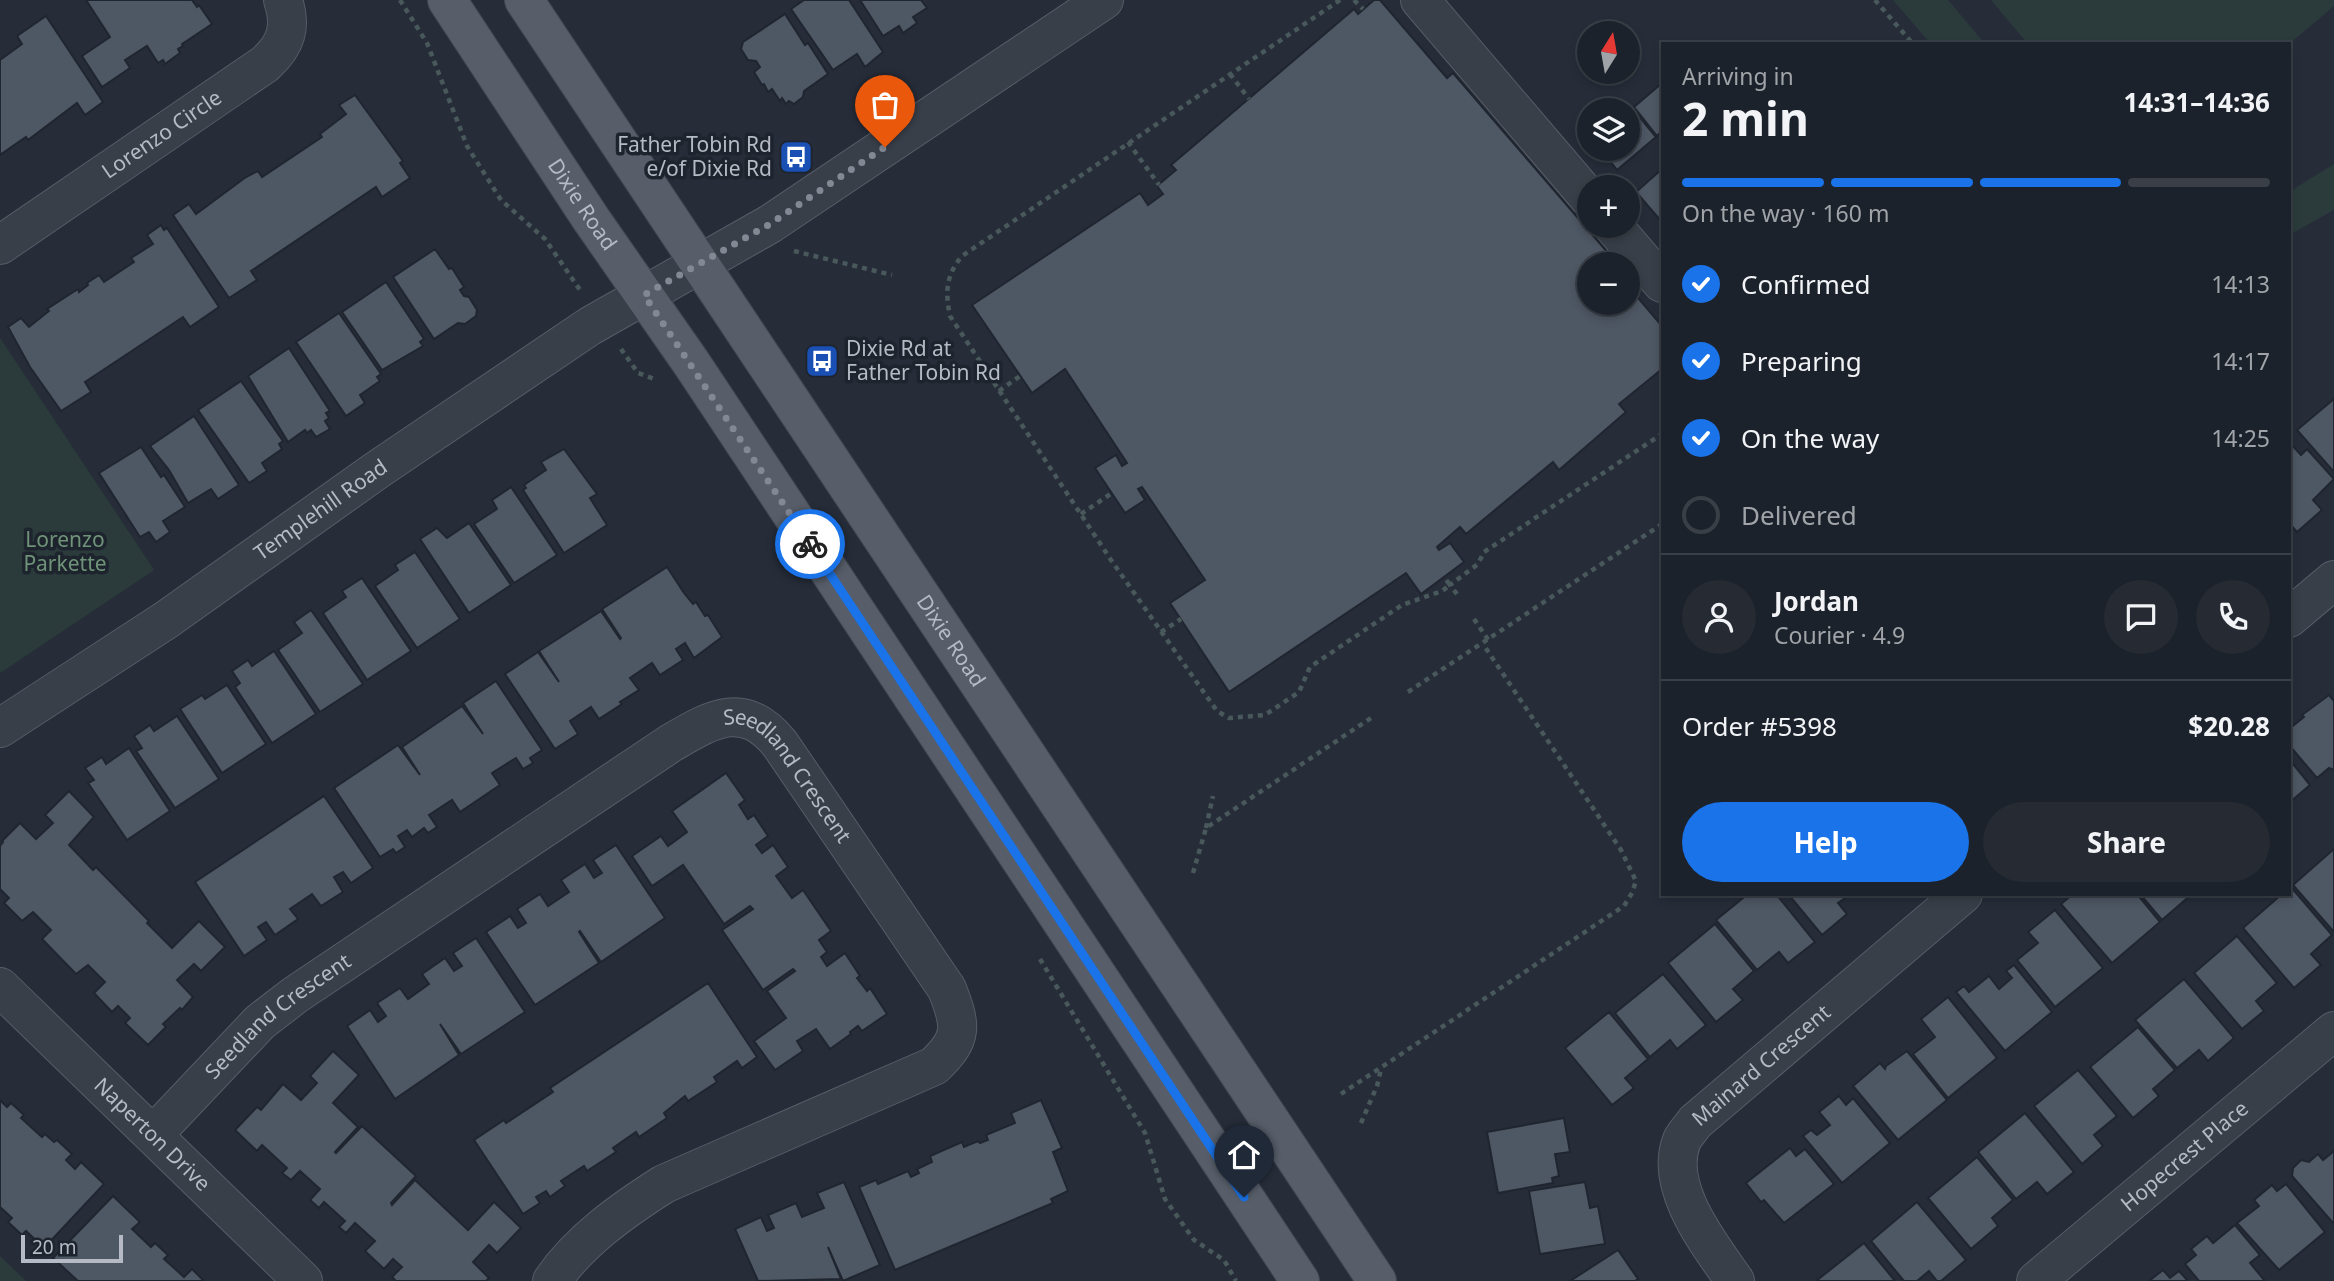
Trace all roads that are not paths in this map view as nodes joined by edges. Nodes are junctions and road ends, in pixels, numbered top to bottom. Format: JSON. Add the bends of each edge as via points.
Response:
{"nodes":[{"id":1,"x":283,"y":0,"type":"edge"},
{"id":2,"x":447,"y":0,"type":"edge"},
{"id":3,"x":524,"y":0,"type":"edge"},
{"id":4,"x":1104,"y":0,"type":"edge"},
{"id":5,"x":1420,"y":0,"type":"edge"},
{"id":6,"x":1577,"y":184,"type":"edge"},
{"id":7,"x":1623,"y":238,"type":"edge"},
{"id":8,"x":0,"y":245,"type":"edge"},
{"id":9,"x":699,"y":264,"type":"junction"},
{"id":10,"x":1661,"y":282,"type":"edge"},
{"id":11,"x":644,"y":295,"type":"junction"},
{"id":12,"x":2334,"y":580,"type":"edge"},
{"id":13,"x":2291,"y":616,"type":"edge"},
{"id":14,"x":0,"y":729,"type":"edge"},
{"id":15,"x":1962,"y":896,"type":"edge"},
{"id":16,"x":0,"y":987,"type":"edge"},
{"id":17,"x":2334,"y":1031,"type":"edge"},
{"id":18,"x":153,"y":1135,"type":"junction"},
{"id":19,"x":303,"y":1281,"type":"edge"},
{"id":20,"x":552,"y":1281,"type":"edge"},
{"id":21,"x":1300,"y":1281,"type":"edge"},
{"id":22,"x":1377,"y":1281,"type":"edge"},
{"id":23,"x":1735,"y":1281,"type":"edge"},
{"id":24,"x":2036,"y":1281,"type":"edge"}],
"edges":[{"from":1,"to":8,"type":"street","name":"Lorenzo Circle","via":[[288,15],[286,35],[265,64]]},
{"from":2,"to":11,"type":"main road","name":"Dixie Road"},
{"from":3,"to":9,"type":"main road","name":"Dixie Road"},
{"from":4,"to":9,"type":"street","name":"Templehill Road","via":[[782,216]]},
{"from":5,"to":6,"type":"street"},
{"from":7,"to":10,"type":"street"},
{"from":9,"to":11,"type":"street","name":"Templehill Road"},
{"from":9,"to":22,"type":"main road","name":"Dixie Road"},
{"from":11,"to":14,"type":"street","name":"Templehill Road","via":[[467,408],[166,620]]},
{"from":11,"to":21,"type":"main road","name":"Dixie Road"},
{"from":12,"to":13,"type":"street"},
{"from":15,"to":23,"type":"street","name":"Mainard Crescent","via":[[1695,1122],[1682,1140],[1682,1196]]},
{"from":16,"to":18,"type":"street","name":"Naperton Drive"},
{"from":17,"to":24,"type":"street","name":"Hopecrest Place"},
{"from":18,"to":19,"type":"street","name":"Naperton Drive"},
{"from":18,"to":20,"type":"street","name":"Seedland Crescent","via":[[260,1021],[295,995],[704,723],[730,716],[756,722],[780,744],[947,989],[959,1019],[955,1039],[934,1066],[663,1184],[578,1250]]}]}
